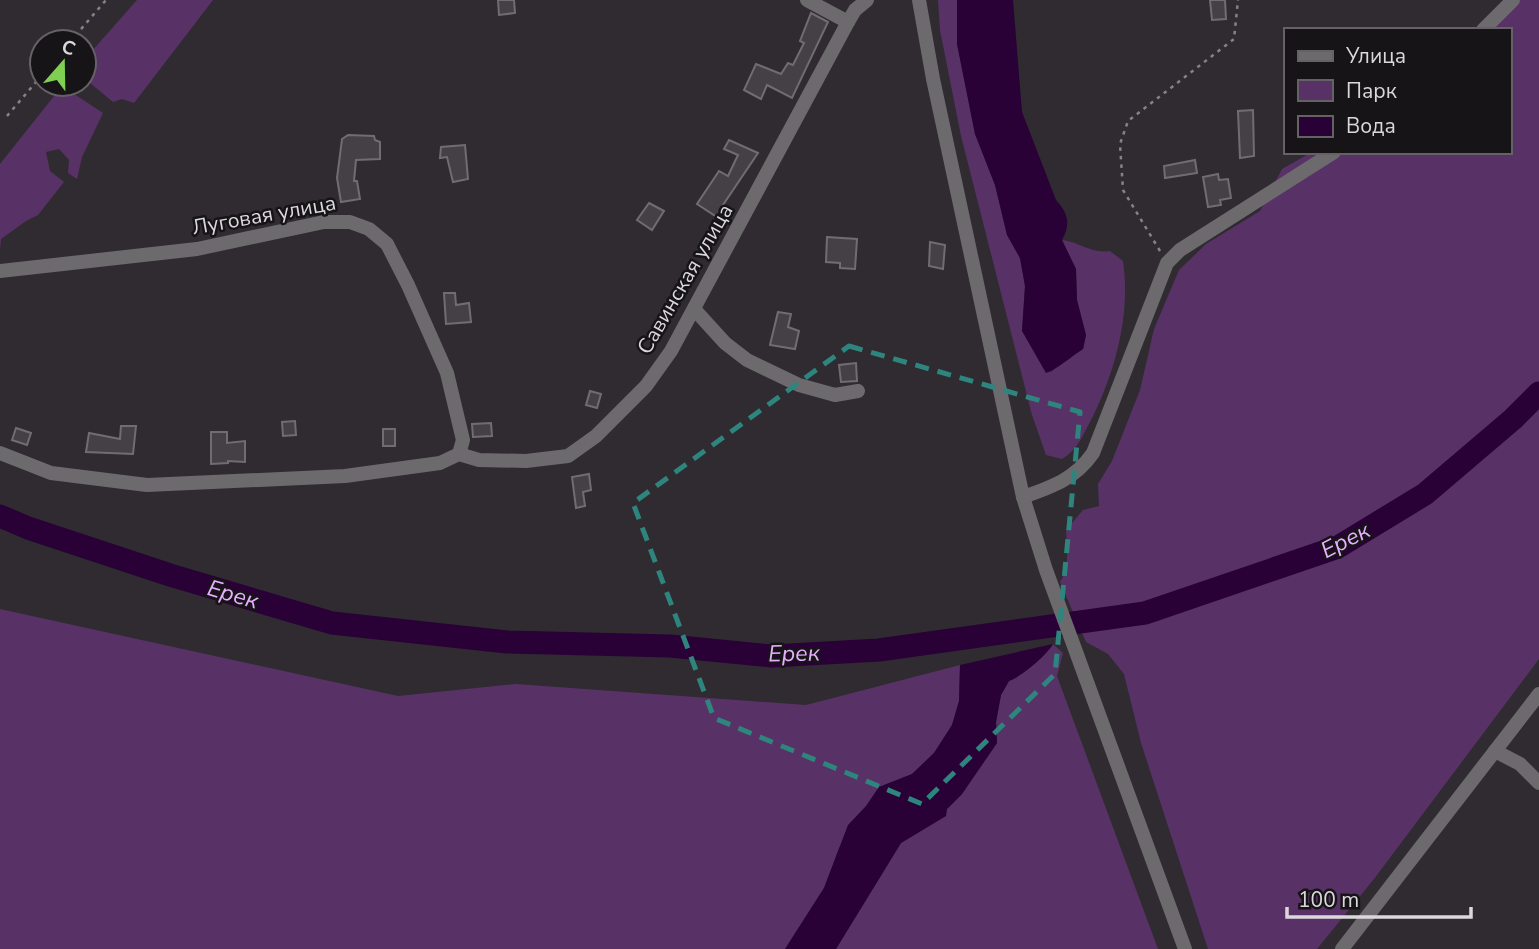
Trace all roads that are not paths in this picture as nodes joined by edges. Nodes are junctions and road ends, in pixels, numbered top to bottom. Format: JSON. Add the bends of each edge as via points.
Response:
{"nodes":[{"id":1,"x":807,"y":0,"type":"edge"},
{"id":2,"x":867,"y":0,"type":"edge"},
{"id":3,"x":919,"y":0,"type":"edge"},
{"id":4,"x":1513,"y":0,"type":"edge"},
{"id":5,"x":848,"y":22,"type":"junction"},
{"id":6,"x":1485,"y":28,"type":"edge"},
{"id":7,"x":1331,"y":154,"type":"edge"},
{"id":8,"x":0,"y":271,"type":"edge"},
{"id":9,"x":695,"y":310,"type":"junction"},
{"id":10,"x":858,"y":391,"type":"dead end"},
{"id":11,"x":0,"y":453,"type":"edge"},
{"id":12,"x":459,"y":454,"type":"junction"},
{"id":13,"x":1023,"y":497,"type":"junction"},
{"id":14,"x":1539,"y":694,"type":"edge"},
{"id":15,"x":1495,"y":751,"type":"junction"},
{"id":16,"x":1539,"y":783,"type":"edge"},
{"id":17,"x":1185,"y":949,"type":"edge"},
{"id":18,"x":1342,"y":949,"type":"edge"}],
"edges":[{"from":1,"to":5,"type":"street"},
{"from":2,"to":5,"type":"street","name":"Савинская улица"},
{"from":3,"to":13,"type":"street"},
{"from":4,"to":6,"type":"street"},
{"from":5,"to":9,"type":"street","name":"Савинская улица"},
{"from":7,"to":13,"type":"street","via":[[1180,250],[1167,263],[1093,453],[1062,483]]},
{"from":8,"to":12,"type":"street","name":"Луговая улица","via":[[197,249],[324,222],[350,222],[369,229],[387,244],[447,373],[463,440]]},
{"from":9,"to":10,"type":"street","via":[[747,359],[799,385],[835,395]]},
{"from":9,"to":12,"type":"street","name":"Савинская улица","via":[[646,386],[596,436],[568,456],[526,461],[479,460]]},
{"from":11,"to":12,"type":"street","name":"Савинская улица","via":[[51,473],[147,485],[345,476],[440,463]]},
{"from":13,"to":17,"type":"street"},
{"from":14,"to":15,"type":"street"},
{"from":15,"to":16,"type":"street","via":[[1520,764]]},
{"from":15,"to":18,"type":"street"}]}
